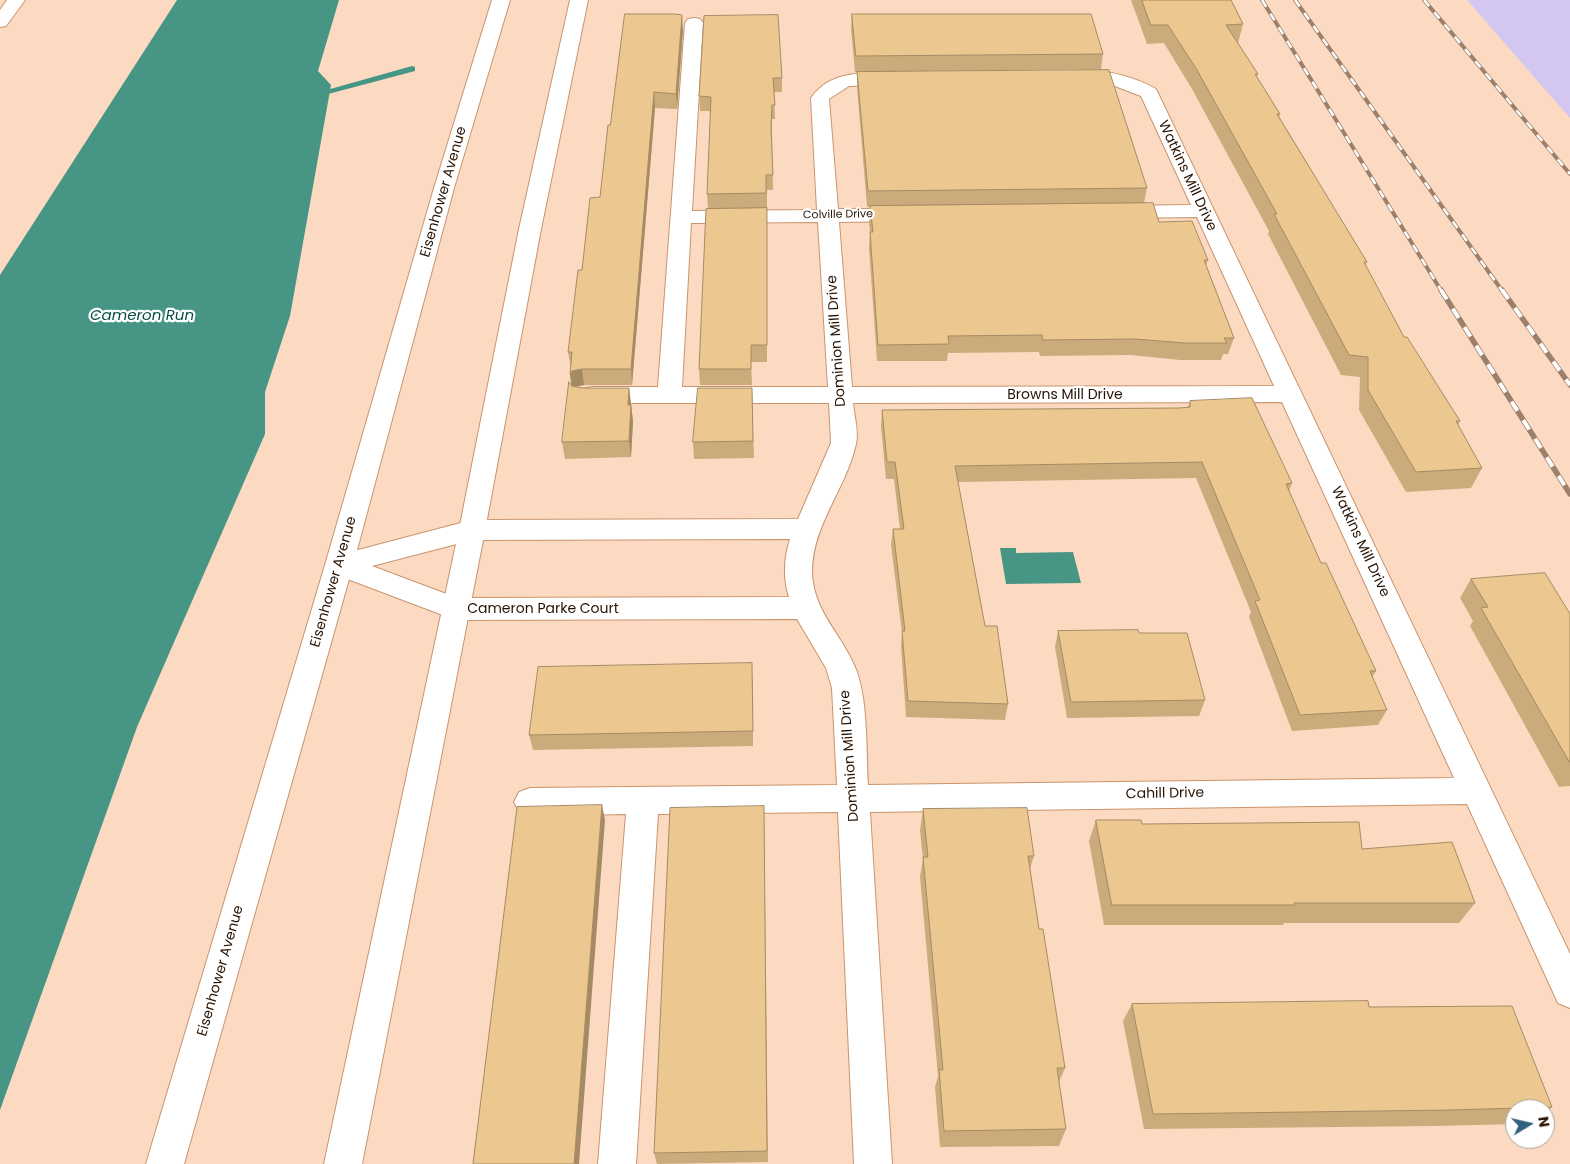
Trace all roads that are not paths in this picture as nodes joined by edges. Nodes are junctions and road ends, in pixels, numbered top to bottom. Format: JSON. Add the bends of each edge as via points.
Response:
{"nodes":[{"id":1,"x":16,"y":0,"type":"edge"},
{"id":2,"x":501,"y":0,"type":"edge"},
{"id":3,"x":579,"y":0,"type":"edge"},
{"id":4,"x":0,"y":22,"type":"edge"},
{"id":5,"x":694,"y":23,"type":"dead end"},
{"id":6,"x":1054,"y":77,"type":"edge"},
{"id":7,"x":917,"y":78,"type":"edge"},
{"id":8,"x":1204,"y":211,"type":"junction"},
{"id":9,"x":1095,"y":212,"type":"edge"},
{"id":10,"x":926,"y":214,"type":"edge"},
{"id":11,"x":827,"y":215,"type":"junction"},
{"id":12,"x":681,"y":217,"type":"junction"},
{"id":13,"x":1290,"y":394,"type":"junction"},
{"id":14,"x":584,"y":395,"type":"edge"},
{"id":15,"x":669,"y":395,"type":"junction"},
{"id":16,"x":841,"y":395,"type":"junction"},
{"id":17,"x":805,"y":529,"type":"junction"},
{"id":18,"x":472,"y":530,"type":"junction"},
{"id":19,"x":339,"y":565,"type":"junction"},
{"id":20,"x":806,"y":608,"type":"junction"},
{"id":21,"x":456,"y":609,"type":"junction"},
{"id":22,"x":1476,"y":791,"type":"junction"},
{"id":23,"x":854,"y":798,"type":"junction"},
{"id":24,"x":643,"y":800,"type":"junction"},
{"id":25,"x":530,"y":802,"type":"dead end"},
{"id":26,"x":1570,"y":991,"type":"edge"},
{"id":27,"x":165,"y":1164,"type":"edge"},
{"id":28,"x":342,"y":1164,"type":"edge"},
{"id":29,"x":617,"y":1164,"type":"edge"},
{"id":30,"x":873,"y":1164,"type":"edge"}],
"edges":[{"from":1,"to":4,"type":"main road"},
{"from":2,"to":19,"type":"main road","name":"Eisenhower Avenue","via":[[444,188]]},
{"from":3,"to":18,"type":"main road","via":[[530,229]]},
{"from":5,"to":12,"type":"main road"},
{"from":6,"to":8,"type":"main road","name":"Watkins Mill Drive","via":[[1122,80],[1149,93]]},
{"from":7,"to":11,"type":"main road","name":"Dominion Mill Drive","via":[[840,82],[820,98]]},
{"from":8,"to":9,"type":"main road"},
{"from":8,"to":13,"type":"main road","name":"Watkins Mill Drive"},
{"from":10,"to":11,"type":"main road","name":"Colville Drive"},
{"from":11,"to":12,"type":"main road","name":"Colville Drive"},
{"from":11,"to":16,"type":"main road","name":"Dominion Mill Drive"},
{"from":12,"to":15,"type":"main road"},
{"from":13,"to":16,"type":"main road","name":"Browns Mill Drive"},
{"from":13,"to":22,"type":"main road","name":"Watkins Mill Drive"},
{"from":14,"to":15,"type":"main road","name":"Browns Mill Drive"},
{"from":15,"to":16,"type":"main road","name":"Browns Mill Drive"},
{"from":16,"to":17,"type":"main road","name":"Dominion Mill Drive","via":[[844,443]]},
{"from":17,"to":18,"type":"main road"},
{"from":17,"to":20,"type":"main road","name":"Dominion Mill Drive","via":[[799,550],[799,570]]},
{"from":18,"to":19,"type":"main road"},
{"from":18,"to":21,"type":"main road"},
{"from":19,"to":21,"type":"main road","name":"Cameron Parke Court"},
{"from":19,"to":27,"type":"main road","name":"Eisenhower Avenue"},
{"from":20,"to":21,"type":"main road","name":"Cameron Parke Court"},
{"from":20,"to":23,"type":"main road","name":"Dominion Mill Drive","via":[[813,626],[840,667],[847,688]]},
{"from":21,"to":28,"type":"main road"},
{"from":22,"to":23,"type":"main road","name":"Cahill Drive"},
{"from":22,"to":26,"type":"main road","name":"Watkins Mill Drive"},
{"from":23,"to":24,"type":"main road","name":"Cahill Drive"},
{"from":23,"to":30,"type":"main road","name":"Dominion Mill Drive"},
{"from":24,"to":25,"type":"main road","name":"Cahill Drive"},
{"from":24,"to":29,"type":"main road"}]}
